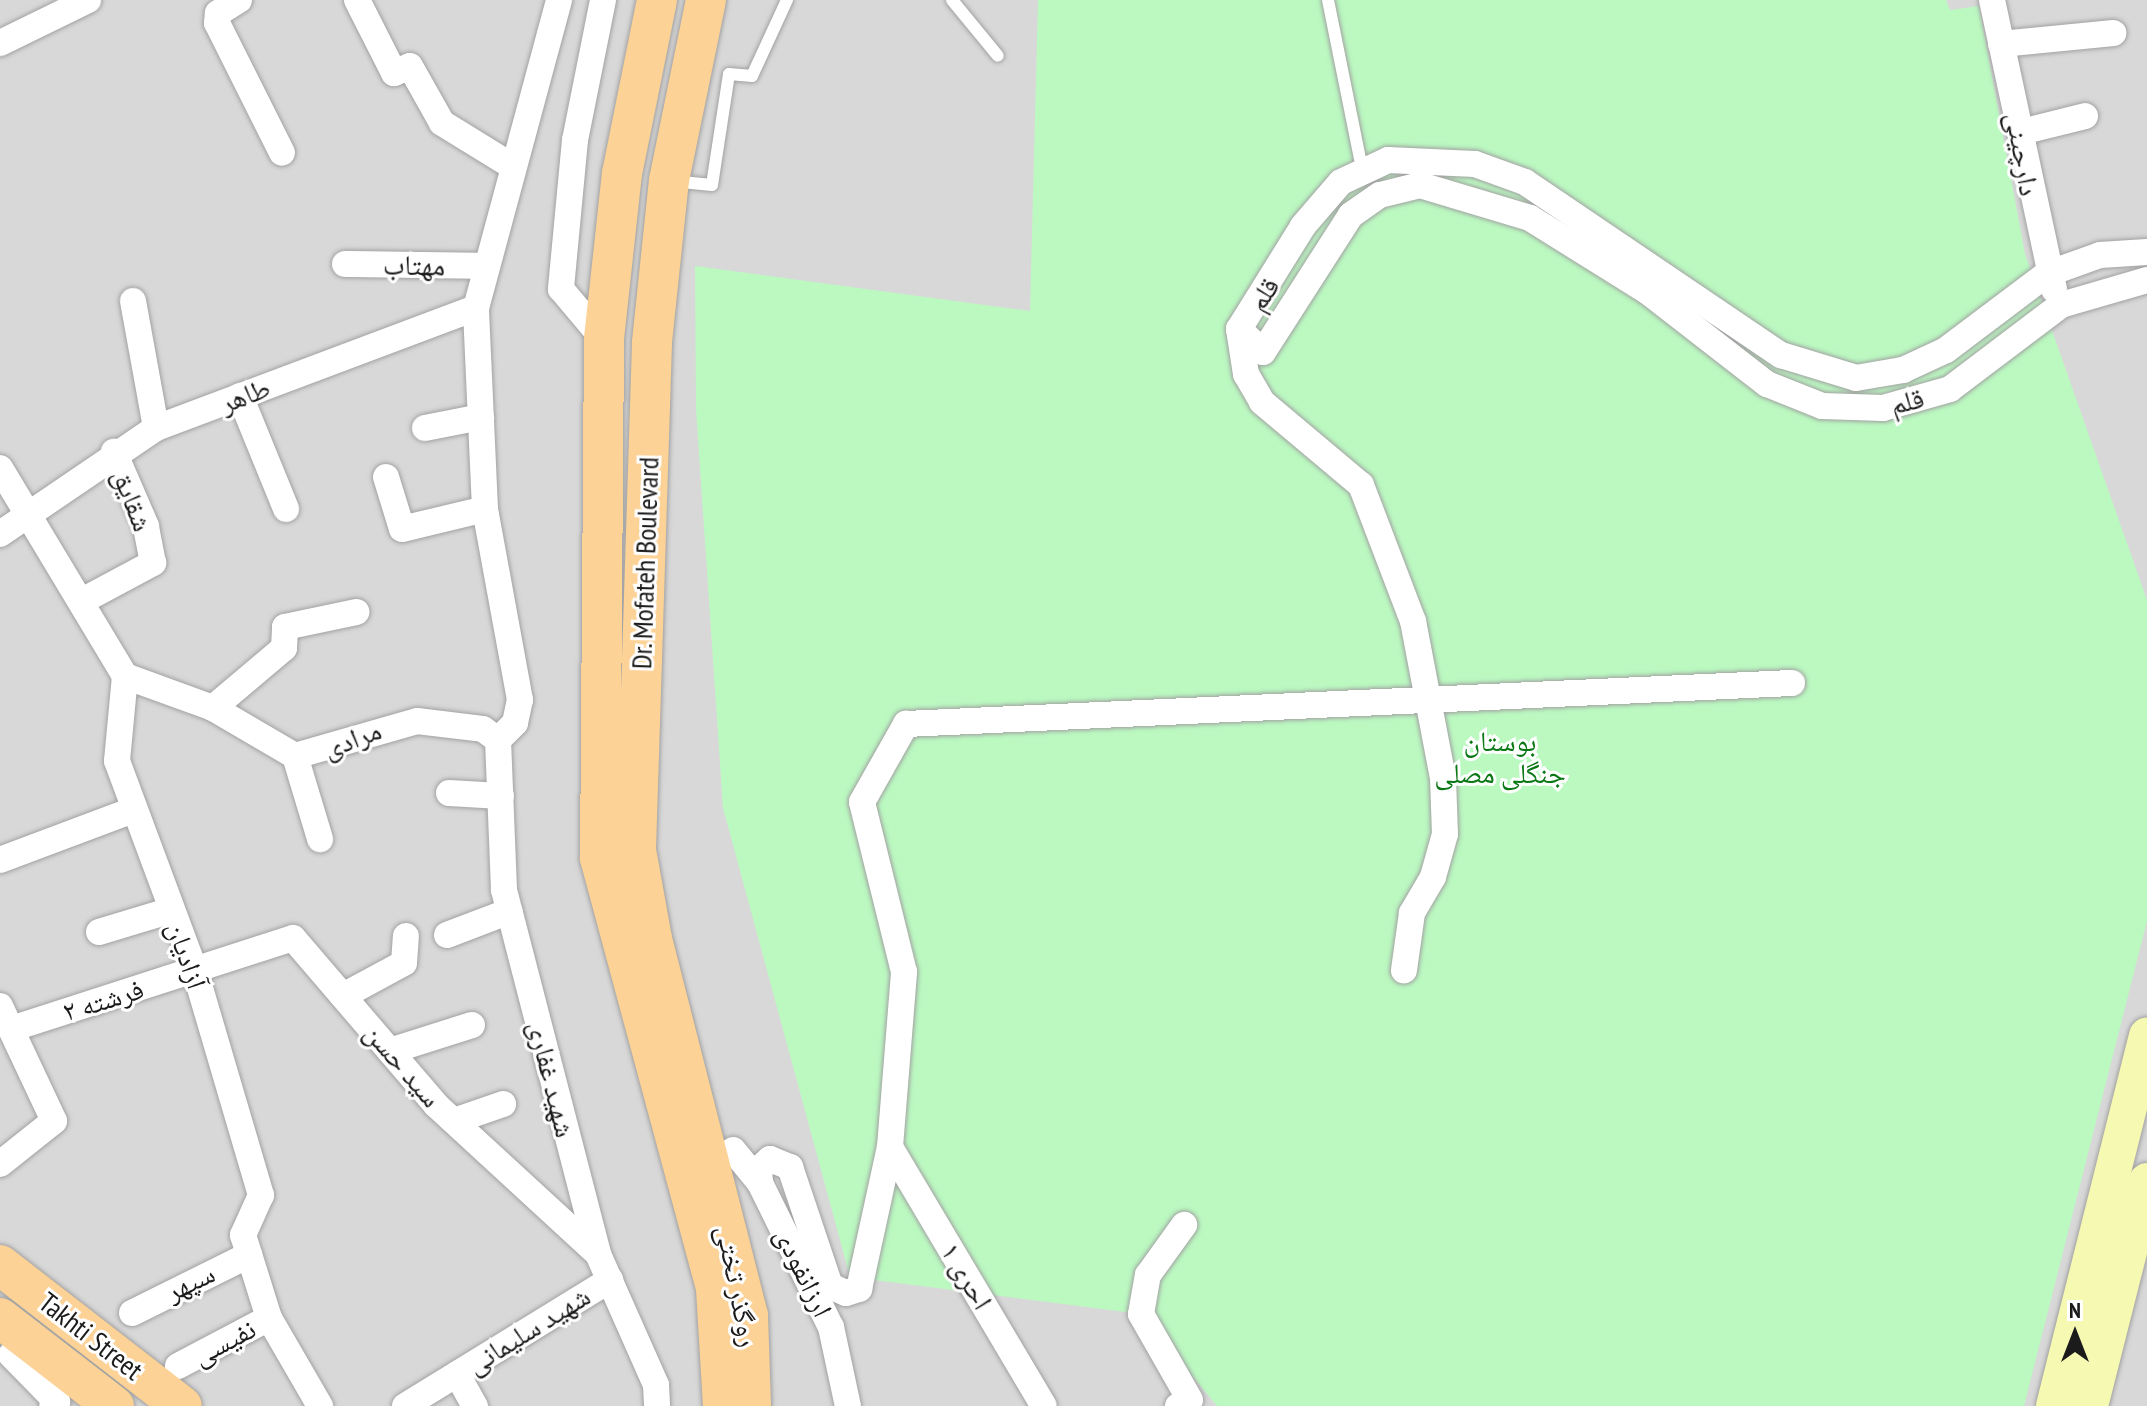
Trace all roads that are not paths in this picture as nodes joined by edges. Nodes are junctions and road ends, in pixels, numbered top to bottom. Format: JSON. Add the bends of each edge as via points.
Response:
{"nodes":[{"id":1,"x":88,"y":0,"type":"edge"},
{"id":2,"x":239,"y":0,"type":"edge"},
{"id":3,"x":357,"y":0,"type":"edge"},
{"id":4,"x":559,"y":0,"type":"edge"},
{"id":5,"x":603,"y":0,"type":"edge"},
{"id":6,"x":657,"y":0,"type":"edge"},
{"id":7,"x":706,"y":0,"type":"edge"},
{"id":8,"x":787,"y":0,"type":"edge"},
{"id":9,"x":952,"y":0,"type":"edge"},
{"id":10,"x":1328,"y":0,"type":"edge"},
{"id":11,"x":1992,"y":0,"type":"edge"},
{"id":12,"x":2113,"y":33,"type":"dead end"},
{"id":13,"x":0,"y":43,"type":"edge"},
{"id":14,"x":2001,"y":44,"type":"junction"},
{"id":15,"x":998,"y":56,"type":"dead end"},
{"id":16,"x":710,"y":71,"type":"junction"},
{"id":17,"x":2085,"y":116,"type":"dead end"},
{"id":18,"x":2021,"y":132,"type":"junction"},
{"id":19,"x":282,"y":153,"type":"dead end"},
{"id":20,"x":512,"y":166,"type":"junction"},
{"id":21,"x":1362,"y":169,"type":"junction"},
{"id":22,"x":2147,"y":252,"type":"edge"},
{"id":23,"x":345,"y":264,"type":"dead end"},
{"id":24,"x":483,"y":266,"type":"junction"},
{"id":25,"x":2047,"y":274,"type":"junction"},
{"id":26,"x":2147,"y":280,"type":"edge"},
{"id":27,"x":133,"y":301,"type":"dead end"},
{"id":28,"x":2061,"y":305,"type":"junction"},
{"id":29,"x":476,"y":308,"type":"junction"},
{"id":30,"x":1239,"y":329,"type":"junction"},
{"id":31,"x":604,"y":340,"type":"junction"},
{"id":32,"x":240,"y":396,"type":"junction"},
{"id":33,"x":481,"y":417,"type":"junction"},
{"id":34,"x":156,"y":428,"type":"junction"},
{"id":35,"x":425,"y":428,"type":"dead end"},
{"id":36,"x":114,"y":452,"type":"junction"},
{"id":37,"x":0,"y":468,"type":"edge"},
{"id":38,"x":386,"y":477,"type":"dead end"},
{"id":39,"x":286,"y":509,"type":"dead end"},
{"id":40,"x":485,"y":509,"type":"junction"},
{"id":41,"x":28,"y":510,"type":"junction"},
{"id":42,"x":0,"y":534,"type":"edge"},
{"id":43,"x":82,"y":601,"type":"junction"},
{"id":44,"x":356,"y":612,"type":"dead end"},
{"id":45,"x":125,"y":676,"type":"junction"},
{"id":46,"x":1792,"y":683,"type":"dead end"},
{"id":47,"x":1431,"y":700,"type":"junction"},
{"id":48,"x":213,"y":708,"type":"junction"},
{"id":49,"x":498,"y":740,"type":"junction"},
{"id":50,"x":295,"y":756,"type":"junction"},
{"id":51,"x":449,"y":793,"type":"dead end"},
{"id":52,"x":501,"y":796,"type":"junction"},
{"id":53,"x":133,"y":810,"type":"junction"},
{"id":54,"x":320,"y":839,"type":"dead end"},
{"id":55,"x":0,"y":860,"type":"edge"},
{"id":56,"x":172,"y":910,"type":"junction"},
{"id":57,"x":510,"y":911,"type":"junction"},
{"id":58,"x":99,"y":932,"type":"dead end"},
{"id":59,"x":447,"y":935,"type":"dead end"},
{"id":60,"x":406,"y":936,"type":"dead end"},
{"id":61,"x":1404,"y":970,"type":"dead end"},
{"id":62,"x":195,"y":971,"type":"junction"},
{"id":63,"x":343,"y":996,"type":"junction"},
{"id":64,"x":5,"y":1017,"type":"edge"},
{"id":65,"x":472,"y":1025,"type":"dead end"},
{"id":66,"x":2147,"y":1035,"type":"edge"},
{"id":67,"x":390,"y":1051,"type":"junction"},
{"id":68,"x":664,"y":1102,"type":"junction"},
{"id":69,"x":503,"y":1104,"type":"dead end"},
{"id":70,"x":454,"y":1121,"type":"junction"},
{"id":71,"x":890,"y":1147,"type":"junction"},
{"id":72,"x":0,"y":1164,"type":"edge"},
{"id":73,"x":711,"y":1164,"type":"junction"},
{"id":74,"x":2147,"y":1181,"type":"edge"},
{"id":75,"x":760,"y":1183,"type":"junction"},
{"id":76,"x":1184,"y":1225,"type":"dead end"},
{"id":77,"x":598,"y":1254,"type":"junction"},
{"id":78,"x":249,"y":1255,"type":"junction"},
{"id":79,"x":0,"y":1265,"type":"edge"},
{"id":80,"x":610,"y":1280,"type":"junction"},
{"id":81,"x":132,"y":1313,"type":"dead end"},
{"id":82,"x":269,"y":1318,"type":"junction"},
{"id":83,"x":10,"y":1344,"type":"edge"},
{"id":84,"x":178,"y":1366,"type":"dead end"},
{"id":85,"x":457,"y":1374,"type":"junction"},
{"id":86,"x":52,"y":1406,"type":"edge"},
{"id":87,"x":114,"y":1406,"type":"edge"},
{"id":88,"x":182,"y":1406,"type":"edge"},
{"id":89,"x":320,"y":1406,"type":"edge"},
{"id":90,"x":405,"y":1406,"type":"edge"},
{"id":91,"x":475,"y":1406,"type":"edge"},
{"id":92,"x":657,"y":1406,"type":"edge"},
{"id":93,"x":704,"y":1406,"type":"edge"},
{"id":94,"x":723,"y":1406,"type":"edge"},
{"id":95,"x":751,"y":1406,"type":"edge"},
{"id":96,"x":776,"y":1406,"type":"edge"},
{"id":97,"x":848,"y":1406,"type":"edge"},
{"id":98,"x":1044,"y":1406,"type":"edge"},
{"id":99,"x":1178,"y":1406,"type":"edge"},
{"id":100,"x":2054,"y":1406,"type":"edge"},
{"id":101,"x":2090,"y":1406,"type":"edge"}],
"edges":[{"from":1,"to":13,"type":"street"},
{"from":2,"to":19,"type":"street","via":[[218,13],[217,23]]},
{"from":3,"to":20,"type":"street","via":[[394,73],[410,66],[442,123]]},
{"from":4,"to":20,"type":"street"},
{"from":5,"to":31,"type":"street","via":[[575,140],[561,289]]},
{"from":6,"to":31,"type":"main road","name":"Dr. Mofateh Boulevard","via":[[622,173]]},
{"from":7,"to":16,"type":"main road","name":"Dr. Mofateh Boulevard"},
{"from":8,"to":16,"type":"lane","via":[[752,76]]},
{"from":9,"to":15,"type":"lane"},
{"from":10,"to":21,"type":"lane"},
{"from":11,"to":14,"type":"street","name":"دارچینی"},
{"from":12,"to":14,"type":"street"},
{"from":14,"to":18,"type":"street","name":"دارچینی"},
{"from":16,"to":73,"type":"main road","name":"Dr. Mofateh Boulevard","via":[[669,180],[652,343],[636,850],[652,939]]},
{"from":17,"to":18,"type":"street"},
{"from":18,"to":25,"type":"street","name":"دارچینی"},
{"from":20,"to":24,"type":"street"},
{"from":21,"to":25,"type":"street","name":"قلم","via":[[1430,158],[1525,182],[1781,355],[1856,378],[1903,370],[1946,350]]},
{"from":21,"to":30,"type":"street","name":"قلم","via":[[1303,226]]},
{"from":22,"to":25,"type":"street","name":"قلم","via":[[2100,255]]},
{"from":23,"to":24,"type":"street","name":"مهتاب"},
{"from":24,"to":29,"type":"street"},
{"from":25,"to":28,"type":"street","name":"دارچینی"},
{"from":26,"to":28,"type":"street","name":"قلم"},
{"from":27,"to":34,"type":"street"},
{"from":28,"to":30,"type":"street","name":"قلم","via":[[1950,389],[1883,408],[1822,406],[1767,384],[1647,291],[1530,218],[1420,185],[1380,195],[1351,215],[1263,352]]},
{"from":29,"to":32,"type":"street","name":"طاهر"},
{"from":29,"to":33,"type":"street"},
{"from":30,"to":47,"type":"street","via":[[1246,374],[1262,402],[1361,485],[1413,621]]},
{"from":31,"to":68,"type":"main road","name":"Dr. Mofateh Boulevard","via":[[600,858]]},
{"from":32,"to":34,"type":"street","name":"طاهر"},
{"from":32,"to":39,"type":"street"},
{"from":33,"to":35,"type":"street"},
{"from":33,"to":40,"type":"street"},
{"from":34,"to":36,"type":"street","name":"طاهر"},
{"from":36,"to":41,"type":"street","name":"طاهر"},
{"from":36,"to":43,"type":"street","name":"شقایق","via":[[146,526],[153,563]]},
{"from":37,"to":41,"type":"street"},
{"from":38,"to":40,"type":"street","via":[[402,529]]},
{"from":40,"to":49,"type":"street","via":[[520,700],[515,723]]},
{"from":41,"to":42,"type":"street","name":"طاهر"},
{"from":41,"to":43,"type":"street"},
{"from":43,"to":45,"type":"street"},
{"from":44,"to":48,"type":"street","via":[[285,627],[284,648]]},
{"from":45,"to":48,"type":"street","name":"مرادی"},
{"from":45,"to":53,"type":"street","name":"آزادیان","via":[[117,761]]},
{"from":46,"to":47,"type":"street"},
{"from":47,"to":61,"type":"street","via":[[1445,834],[1433,877],[1412,913]]},
{"from":47,"to":71,"type":"street","via":[[906,724],[862,802],[904,972]]},
{"from":48,"to":50,"type":"street","name":"مرادی"},
{"from":49,"to":50,"type":"street","name":"مرادی","via":[[483,729],[417,721]]},
{"from":49,"to":52,"type":"street","name":"شهید غفاری"},
{"from":50,"to":54,"type":"street"},
{"from":51,"to":52,"type":"street"},
{"from":52,"to":57,"type":"street","name":"شهید غفاری"},
{"from":53,"to":55,"type":"street"},
{"from":53,"to":56,"type":"street","name":"آزادیان"},
{"from":56,"to":58,"type":"street"},
{"from":56,"to":62,"type":"street","name":"آزادیان"},
{"from":57,"to":59,"type":"street"},
{"from":57,"to":77,"type":"street","name":"شهید غفاری"},
{"from":60,"to":63,"type":"street","via":[[404,963]]},
{"from":62,"to":63,"type":"street","name":"سید حسن","via":[[293,938]]},
{"from":62,"to":64,"type":"street","name":"فرشته ۲"},
{"from":62,"to":78,"type":"street","name":"آزادیان","via":[[261,1195],[243,1235]]},
{"from":63,"to":67,"type":"street","name":"سید حسن"},
{"from":64,"to":72,"type":"street","via":[[54,1121]]},
{"from":65,"to":67,"type":"street"},
{"from":66,"to":100,"type":"main road"},
{"from":67,"to":70,"type":"street","name":"سید حسن"},
{"from":68,"to":73,"type":"main road","name":"Dr. Mofateh Boulevard"},
{"from":68,"to":93,"type":"main road","via":[[659,1142],[687,1257],[705,1365]]},
{"from":69,"to":70,"type":"street"},
{"from":70,"to":77,"type":"street","name":"سید حسن"},
{"from":71,"to":75,"type":"street","via":[[866,1276],[853,1292],[830,1286],[790,1167],[770,1159],[759,1169]]},
{"from":71,"to":98,"type":"street","name":"احری ۱"},
{"from":73,"to":75,"type":"street","name":"ارزانفودی"},
{"from":73,"to":94,"type":"main road","name":"روگذر تختی"},
{"from":73,"to":95,"type":"main road","name":"روگذر تختی","via":[[748,1315]]},
{"from":73,"to":96,"type":"main road","via":[[778,1342]]},
{"from":74,"to":101,"type":"main road"},
{"from":75,"to":97,"type":"street","name":"ارزانفودی","via":[[831,1327]]},
{"from":76,"to":99,"type":"street","via":[[1148,1275],[1141,1314],[1190,1400]]},
{"from":77,"to":80,"type":"street","name":"شهید غفاری"},
{"from":78,"to":81,"type":"street","name":"سپهر"},
{"from":78,"to":82,"type":"street","name":"آزادیان"},
{"from":79,"to":88,"type":"main road","name":"Takhti Street"},
{"from":80,"to":85,"type":"street","name":"شهید سلیمانی"},
{"from":80,"to":92,"type":"street","name":"شهید غفاری","via":[[656,1385]]},
{"from":82,"to":84,"type":"street","name":"نفیسی"},
{"from":82,"to":89,"type":"street","name":"آزادیان"},
{"from":83,"to":86,"type":"street","via":[[57,1402]]},
{"from":83,"to":87,"type":"main road","name":"Takhti Street"},
{"from":85,"to":90,"type":"street","name":"شهید سلیمانی"},
{"from":85,"to":91,"type":"street"}]}
